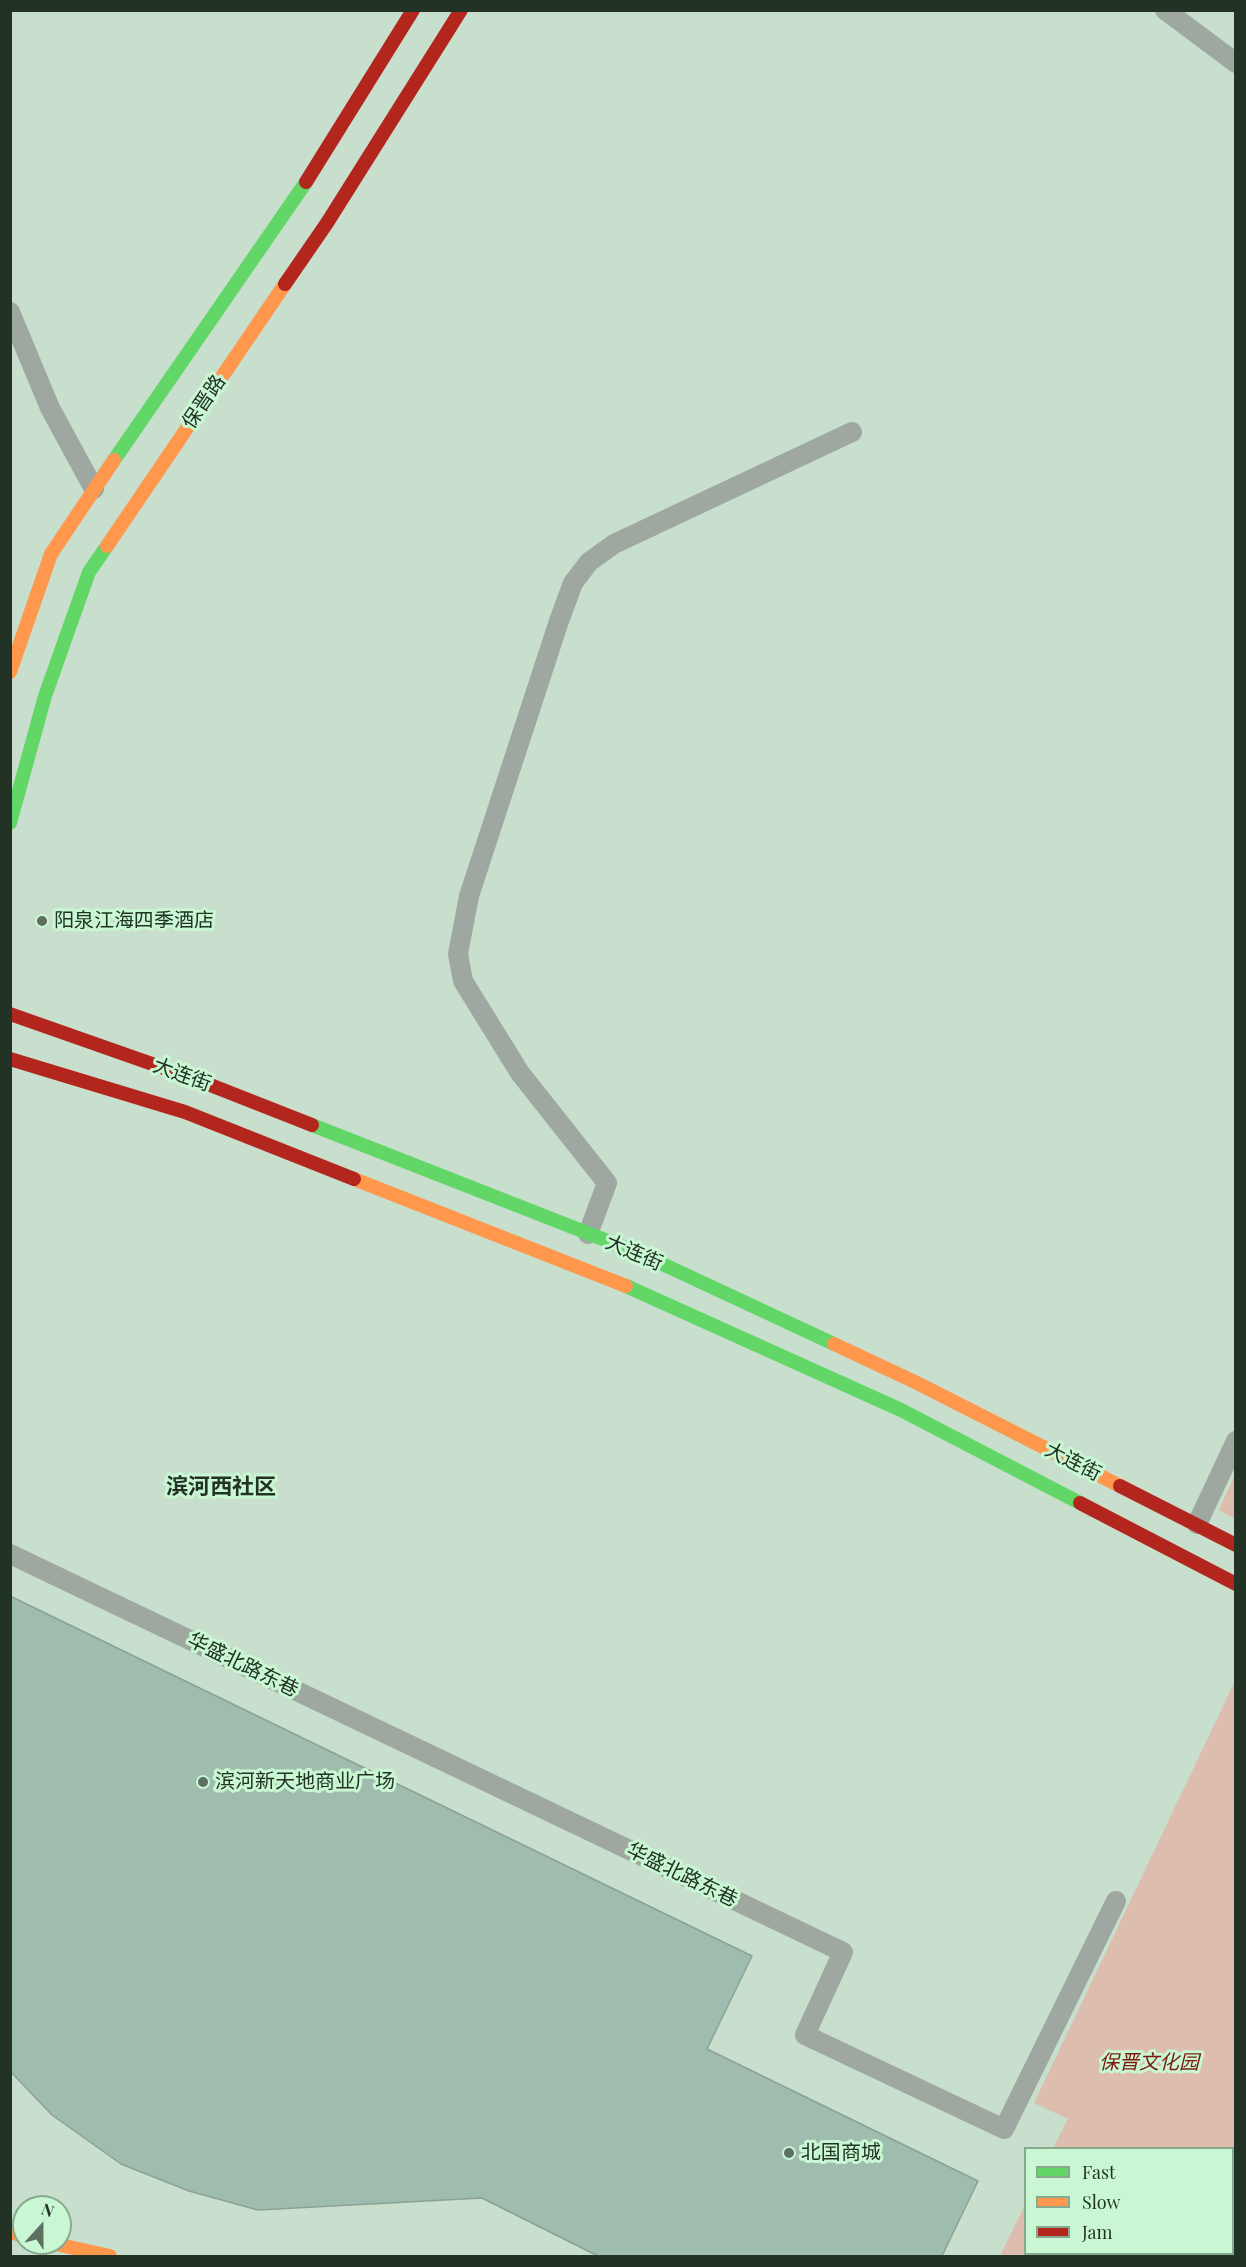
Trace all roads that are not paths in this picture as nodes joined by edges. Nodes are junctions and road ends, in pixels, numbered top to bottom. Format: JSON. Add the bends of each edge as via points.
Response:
{"nodes":[{"id":1,"x":413,"y":10,"type":"edge"},
{"id":2,"x":461,"y":10,"type":"edge"},
{"id":3,"x":1165,"y":10,"type":"edge"},
{"id":4,"x":1236,"y":63,"type":"edge"},
{"id":5,"x":10,"y":312,"type":"edge"},
{"id":6,"x":852,"y":432,"type":"dead end"},
{"id":7,"x":94,"y":489,"type":"junction"},
{"id":8,"x":10,"y":672,"type":"edge"},
{"id":9,"x":10,"y":823,"type":"edge"},
{"id":10,"x":10,"y":1014,"type":"edge"},
{"id":11,"x":10,"y":1059,"type":"edge"},
{"id":12,"x":588,"y":1234,"type":"junction"},
{"id":13,"x":1236,"y":1441,"type":"edge"},
{"id":14,"x":1197,"y":1524,"type":"junction"},
{"id":15,"x":1236,"y":1545,"type":"edge"},
{"id":16,"x":10,"y":1554,"type":"edge"},
{"id":17,"x":1236,"y":1584,"type":"edge"},
{"id":18,"x":1116,"y":1901,"type":"dead end"},
{"id":19,"x":72,"y":2248,"type":"edge"},
{"id":20,"x":110,"y":2256,"type":"edge"}],
"edges":[{"from":1,"to":7,"type":"main road","name":"保晋路","via":[[298,196]]},
{"from":2,"to":9,"type":"main road","name":"保晋路","via":[[327,223],[89,572],[45,696]]},
{"from":3,"to":4,"type":"street"},
{"from":5,"to":7,"type":"street","via":[[50,408]]},
{"from":6,"to":12,"type":"street","via":[[614,544],[589,562],[573,583],[468,896],[458,954],[463,981],[520,1073],[607,1183]]},
{"from":7,"to":8,"type":"main road","name":"保晋路","via":[[51,554]]},
{"from":10,"to":12,"type":"main road","name":"大连街","via":[[195,1079]]},
{"from":11,"to":17,"type":"main road","name":"大连街","via":[[185,1112],[625,1286],[901,1410]]},
{"from":12,"to":14,"type":"main road","name":"大连街","via":[[641,1254],[915,1382]]},
{"from":13,"to":14,"type":"street"},
{"from":14,"to":15,"type":"main road","name":"大连街"},
{"from":16,"to":18,"type":"street","name":"华盛北路东巷","via":[[843,1952],[805,2036],[1004,2129]]},
{"from":19,"to":20,"type":"main road"}]}
